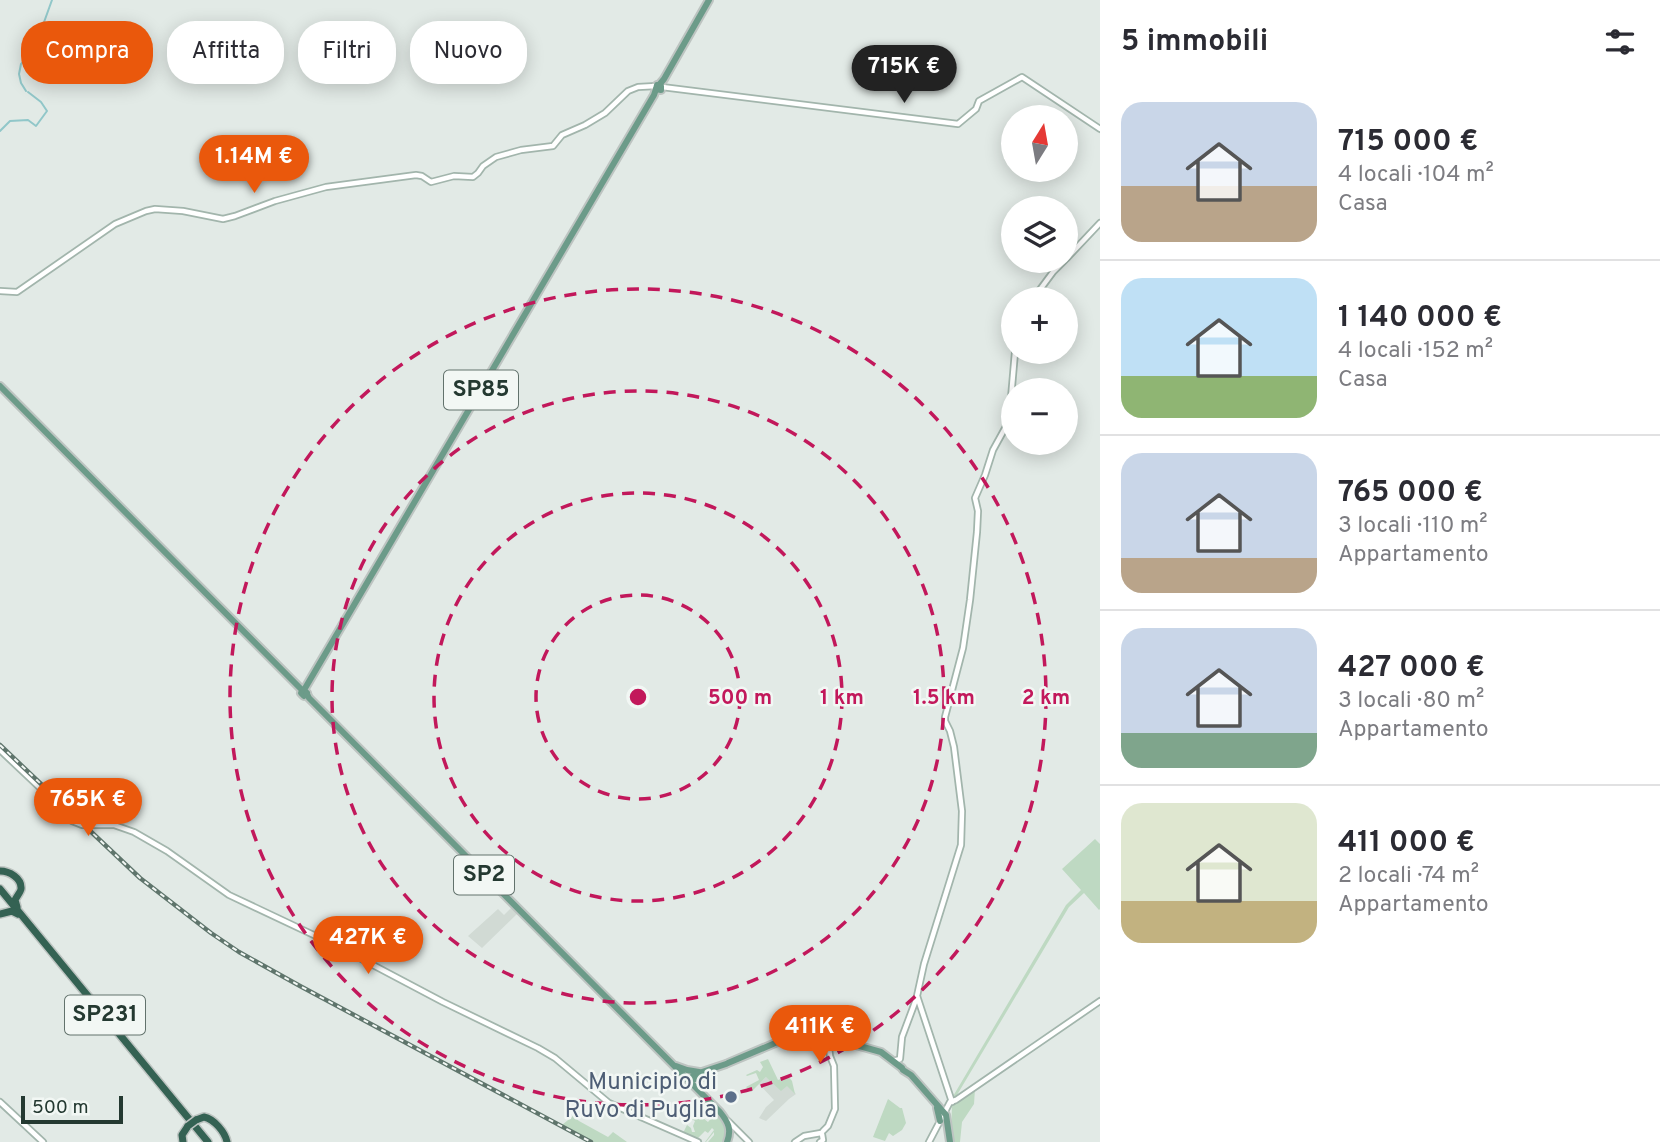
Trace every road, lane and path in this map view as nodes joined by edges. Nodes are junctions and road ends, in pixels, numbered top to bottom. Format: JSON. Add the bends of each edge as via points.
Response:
{"nodes":[{"id":1,"x":709,"y":0,"type":"edge"},
{"id":2,"x":659,"y":87,"type":"junction"},
{"id":3,"x":1100,"y":129,"type":"edge"},
{"id":4,"x":1100,"y":223,"type":"edge"},
{"id":5,"x":1078,"y":247,"type":"edge"},
{"id":6,"x":0,"y":290,"type":"edge"},
{"id":7,"x":1014,"y":364,"type":"edge"},
{"id":8,"x":0,"y":386,"type":"edge"},
{"id":9,"x":304,"y":692,"type":"junction"},
{"id":10,"x":0,"y":750,"type":"edge"},
{"id":11,"x":0,"y":871,"type":"edge"},
{"id":12,"x":1,"y":892,"type":"edge"},
{"id":13,"x":19,"y":894,"type":"junction"},
{"id":14,"x":2,"y":914,"type":"edge"},
{"id":15,"x":19,"y":914,"type":"junction"},
{"id":16,"x":917,"y":996,"type":"junction"},
{"id":17,"x":1100,"y":1001,"type":"edge"},
{"id":18,"x":829,"y":1040,"type":"junction"},
{"id":19,"x":667,"y":1059,"type":"junction"},
{"id":20,"x":727,"y":1064,"type":"junction"},
{"id":21,"x":900,"y":1066,"type":"junction"},
{"id":22,"x":701,"y":1072,"type":"junction"},
{"id":23,"x":710,"y":1073,"type":"junction"},
{"id":24,"x":688,"y":1080,"type":"junction"},
{"id":25,"x":695,"y":1088,"type":"junction"},
{"id":26,"x":0,"y":1102,"type":"edge"},
{"id":27,"x":944,"y":1113,"type":"junction"},
{"id":28,"x":732,"y":1129,"type":"junction"},
{"id":29,"x":822,"y":1136,"type":"edge"},
{"id":30,"x":43,"y":1142,"type":"edge"},
{"id":31,"x":183,"y":1142,"type":"edge"},
{"id":32,"x":207,"y":1142,"type":"edge"},
{"id":33,"x":227,"y":1142,"type":"edge"},
{"id":34,"x":698,"y":1142,"type":"edge"},
{"id":35,"x":727,"y":1142,"type":"edge"},
{"id":36,"x":749,"y":1142,"type":"edge"},
{"id":37,"x":795,"y":1142,"type":"edge"},
{"id":38,"x":929,"y":1142,"type":"edge"},
{"id":39,"x":949,"y":1142,"type":"edge"}],
"edges":[{"from":1,"to":2,"type":"main road"},
{"from":2,"to":3,"type":"street","via":[[958,124],[978,102],[1021,77]]},
{"from":2,"to":6,"type":"street","via":[[628,91],[605,113],[562,135],[553,146],[493,158],[473,177],[431,182],[416,174],[326,187],[223,219],[149,210],[115,224],[17,292]]},
{"from":2,"to":9,"type":"main road","number":"SP85"},
{"from":4,"to":5,"type":"street"},
{"from":7,"to":16,"type":"street","via":[[1009,421],[975,498],[977,532],[965,641],[945,717],[962,811],[961,845]]},
{"from":8,"to":9,"type":"main road","number":"SP2"},
{"from":9,"to":19,"type":"main road","number":"SP2"},
{"from":10,"to":34,"type":"street","via":[[72,821],[134,832],[239,900],[538,1048],[607,1101]]},
{"from":11,"to":13,"type":"highway","via":[[16,878]]},
{"from":12,"to":13,"type":"highway"},
{"from":12,"to":14,"type":"highway","via":[[8,906]]},
{"from":12,"to":15,"type":"highway","number":"SP231"},
{"from":13,"to":15,"type":"highway","via":[[15,900]]},
{"from":14,"to":15,"type":"highway"},
{"from":15,"to":32,"type":"highway","number":"SP231","via":[[60,964],[80,979],[86,996]]},
{"from":16,"to":21,"type":"street","via":[[902,1037]]},
{"from":16,"to":27,"type":"street"},
{"from":17,"to":27,"type":"street"},
{"from":18,"to":20,"type":"main road","via":[[806,1034]]},
{"from":18,"to":21,"type":"main road","via":[[882,1054]]},
{"from":18,"to":29,"type":"street","via":[[835,1110]]},
{"from":19,"to":22,"type":"main road","via":[[683,1069]]},
{"from":19,"to":24,"type":"main road","number":"SP2"},
{"from":20,"to":22,"type":"main road"},
{"from":20,"to":23,"type":"main road"},
{"from":21,"to":27,"type":"main road"},
{"from":22,"to":24,"type":"main road"},
{"from":23,"to":24,"type":"main road"},
{"from":23,"to":25,"type":"main road"},
{"from":24,"to":25,"type":"main road"},
{"from":25,"to":28,"type":"main road"},
{"from":26,"to":30,"type":"street"},
{"from":27,"to":38,"type":"street"},
{"from":27,"to":39,"type":"main road"},
{"from":28,"to":35,"type":"main road"},
{"from":28,"to":36,"type":"street"},
{"from":29,"to":37,"type":"street","via":[[804,1136]]},
{"from":31,"to":33,"type":"highway","bridge":true,"via":[[188,1126],[204,1117],[212,1120]]}]}
